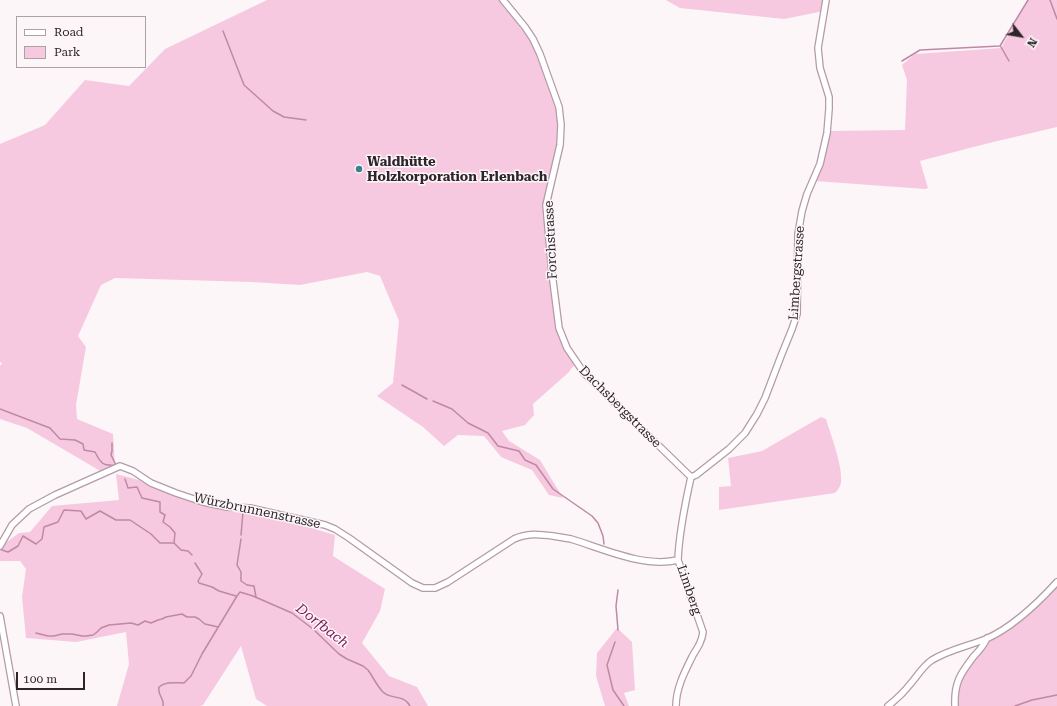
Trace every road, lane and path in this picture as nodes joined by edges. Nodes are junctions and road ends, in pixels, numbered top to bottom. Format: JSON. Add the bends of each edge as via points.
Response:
{"nodes":[{"id":1,"x":503,"y":0,"type":"edge"},
{"id":2,"x":826,"y":0,"type":"edge"},
{"id":3,"x":559,"y":328,"type":"joint"},
{"id":4,"x":691,"y":477,"type":"junction"},
{"id":5,"x":0,"y":546,"type":"edge"},
{"id":6,"x":678,"y":560,"type":"junction"},
{"id":7,"x":1057,"y":582,"type":"edge"},
{"id":8,"x":0,"y":616,"type":"edge"},
{"id":9,"x":987,"y":638,"type":"junction"},
{"id":10,"x":16,"y":706,"type":"edge"},
{"id":11,"x":676,"y":706,"type":"edge"},
{"id":12,"x":888,"y":706,"type":"edge"},
{"id":13,"x":955,"y":706,"type":"edge"}],
"edges":[{"from":1,"to":3,"type":"street","name":"Forchstrasse","via":[[533,39],[558,107],[561,125],[560,145],[546,205]]},
{"from":2,"to":4,"type":"street","name":"Limbergstrasse","via":[[818,48],[820,68],[829,97],[827,133],[820,164],[802,211],[798,234],[797,314],[758,414],[745,433],[729,449]]},
{"from":3,"to":4,"type":"street","name":"Dachsbergstrasse","via":[[567,348],[584,373]]},
{"from":4,"to":6,"type":"street","name":"Limberg"},
{"from":5,"to":6,"type":"street","name":"Würzbrunnenstrasse","via":[[12,525],[29,509],[120,466],[176,493],[203,502],[250,508],[335,529],[423,588],[435,588],[448,582],[514,539],[527,534],[569,539],[646,562]]},
{"from":6,"to":11,"type":"street","name":"Limberg","via":[[703,637],[679,686]]},
{"from":7,"to":9,"type":"street","via":[[1021,616]]},
{"from":8,"to":10,"type":"street"},
{"from":9,"to":12,"type":"street","via":[[931,661]]},
{"from":9,"to":13,"type":"street","via":[[959,678],[955,690]]}]}
